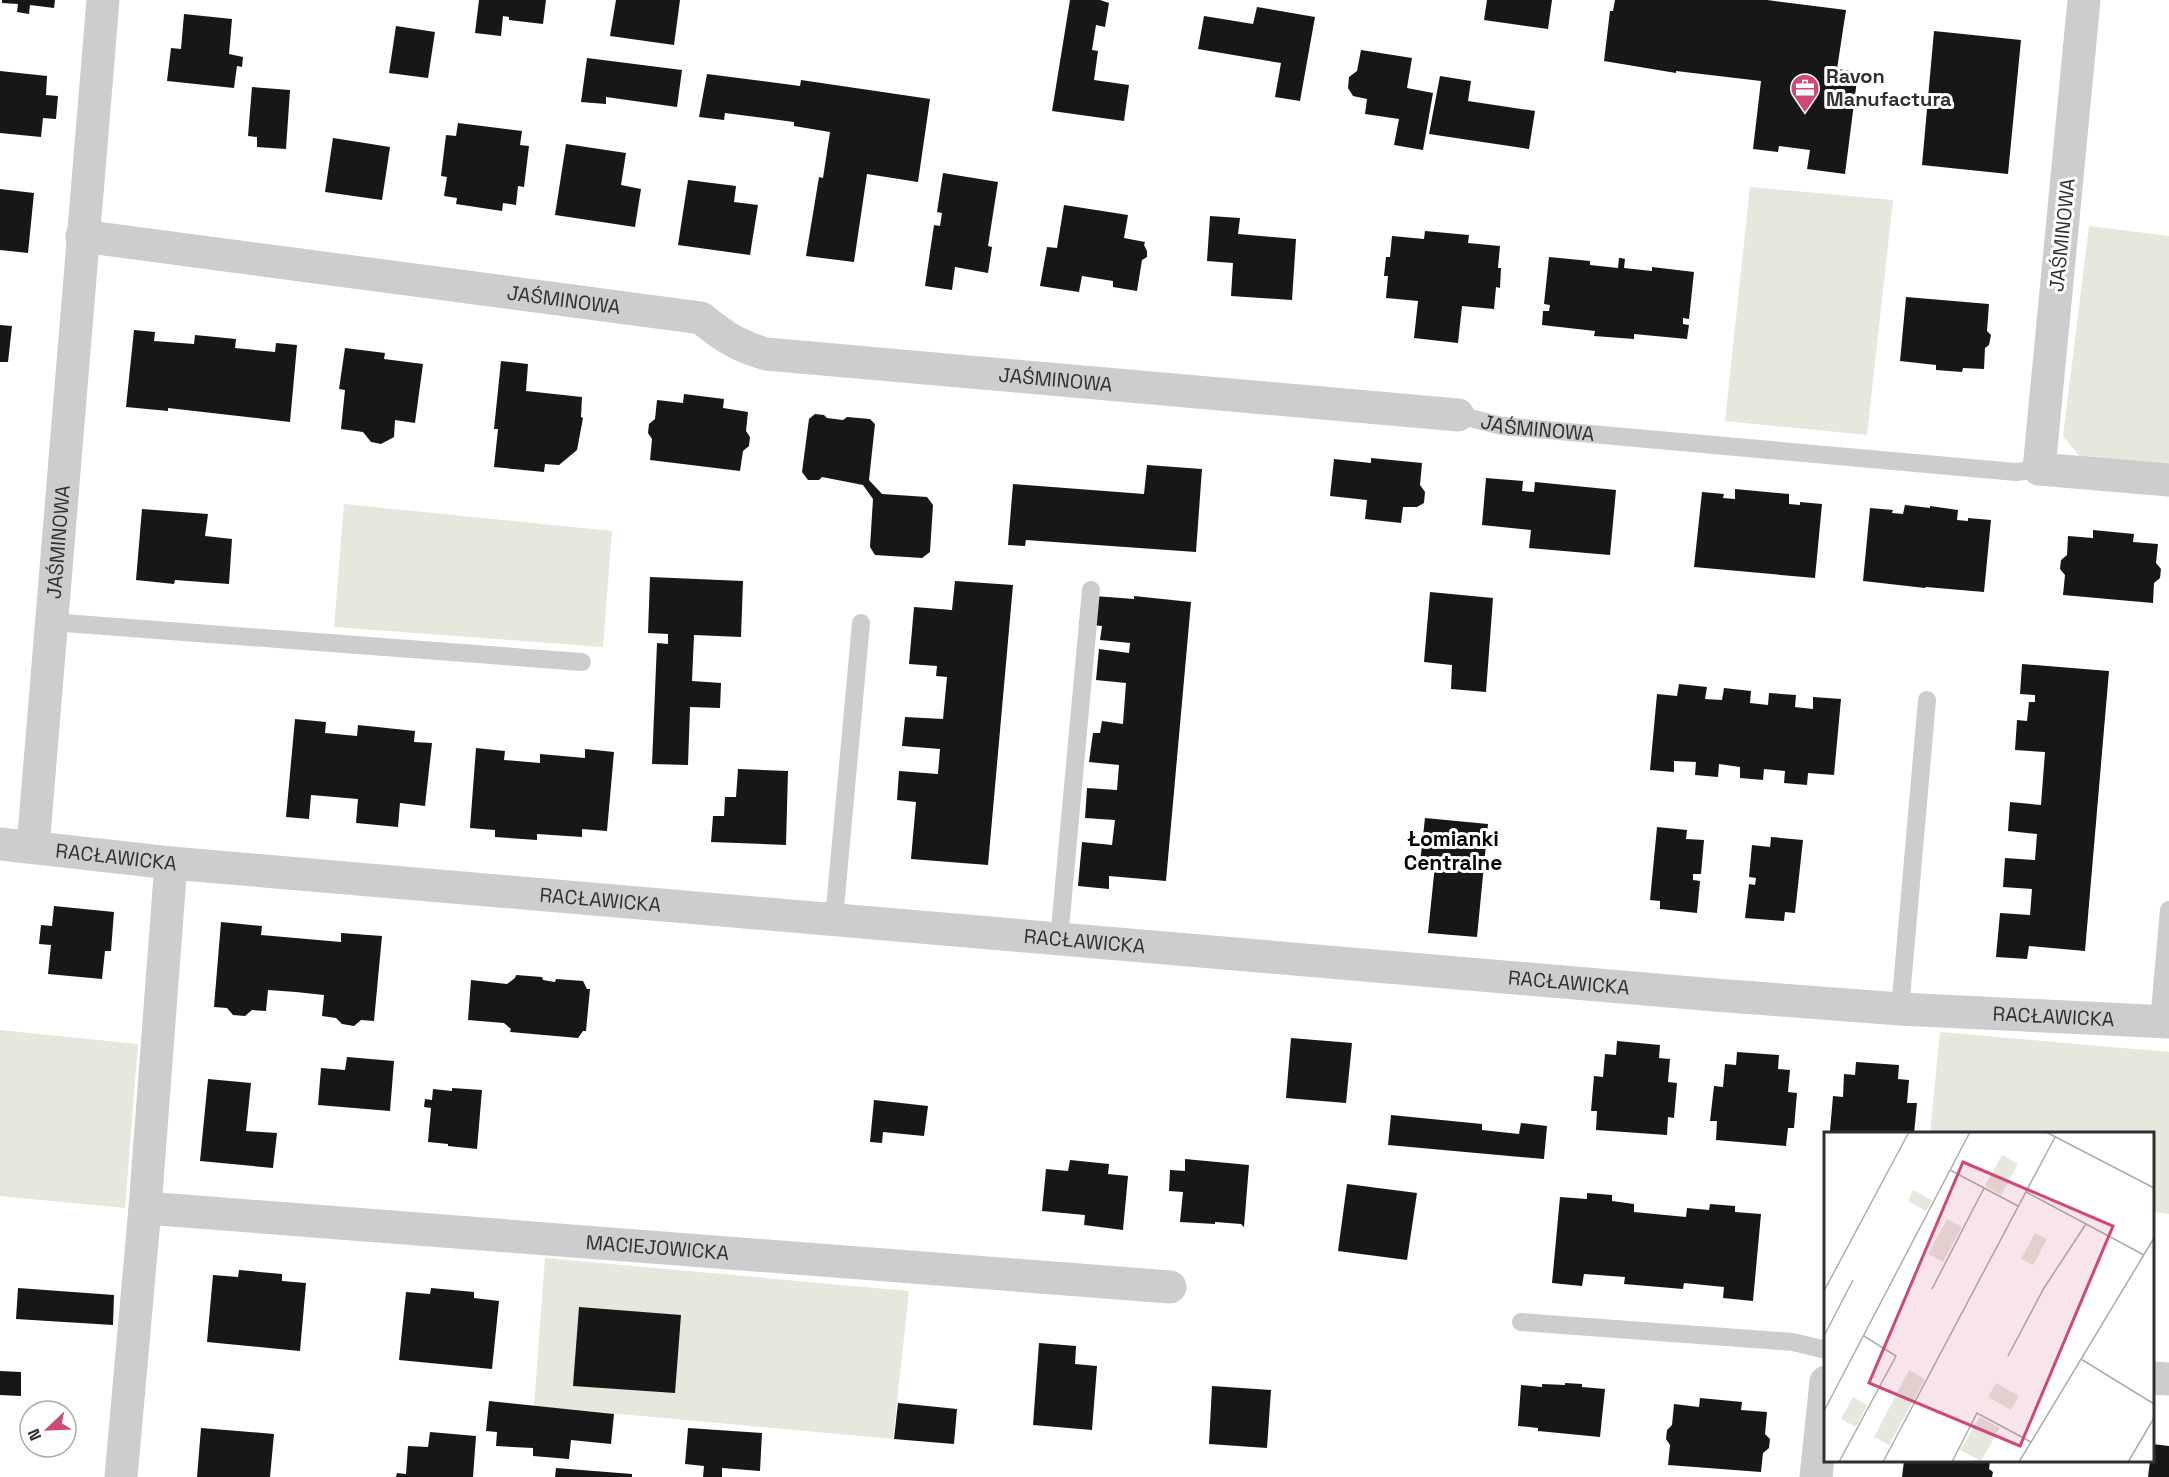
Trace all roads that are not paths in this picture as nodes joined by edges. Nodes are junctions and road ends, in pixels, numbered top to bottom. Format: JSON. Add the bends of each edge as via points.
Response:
{"nodes":[{"id":1,"x":103,"y":0,"type":"edge"},
{"id":2,"x":2084,"y":0,"type":"edge"},
{"id":3,"x":82,"y":236,"type":"junction"},
{"id":4,"x":1458,"y":415,"type":"joint"},
{"id":5,"x":2039,"y":469,"type":"junction"},
{"id":6,"x":2169,"y":480,"type":"edge"},
{"id":7,"x":1091,"y":590,"type":"dead end"},
{"id":8,"x":51,"y":622,"type":"junction"},
{"id":9,"x":861,"y":623,"type":"dead end"},
{"id":10,"x":582,"y":662,"type":"dead end"},
{"id":11,"x":1927,"y":700,"type":"dead end"},
{"id":12,"x":0,"y":844,"type":"edge"},
{"id":13,"x":33,"y":847,"type":"junction"},
{"id":14,"x":171,"y":863,"type":"junction"},
{"id":15,"x":2169,"y":910,"type":"edge"},
{"id":16,"x":834,"y":919,"type":"junction"},
{"id":17,"x":1059,"y":939,"type":"junction"},
{"id":18,"x":1900,"y":1009,"type":"junction"},
{"id":19,"x":2164,"y":1022,"type":"edge"},
{"id":20,"x":145,"y":1208,"type":"junction"},
{"id":21,"x":1170,"y":1287,"type":"dead end"},
{"id":22,"x":1521,"y":1322,"type":"dead end"},
{"id":23,"x":1824,"y":1349,"type":"edge"},
{"id":24,"x":2154,"y":1378,"type":"edge"},
{"id":25,"x":2169,"y":1379,"type":"edge"},
{"id":26,"x":1824,"y":1401,"type":"edge"},
{"id":27,"x":121,"y":1477,"type":"edge"},
{"id":28,"x":1816,"y":1477,"type":"edge"}],
"edges":[{"from":1,"to":3,"type":"street","name":"JAŚMINOWA"},
{"from":2,"to":5,"type":"street","name":"JAŚMINOWA"},
{"from":3,"to":4,"type":"street","name":"JAŚMINOWA","via":[[701,318],[723,336],[766,354]]},
{"from":3,"to":8,"type":"street","name":"JAŚMINOWA"},
{"from":4,"to":5,"type":"lane","name":"JAŚMINOWA","via":[[1502,426],[2016,472]]},
{"from":5,"to":6,"type":"street","name":"JAŚMINOWA"},
{"from":7,"to":17,"type":"lane"},
{"from":8,"to":10,"type":"lane"},
{"from":8,"to":13,"type":"street","name":"JAŚMINOWA"},
{"from":9,"to":16,"type":"lane"},
{"from":11,"to":18,"type":"lane"},
{"from":12,"to":13,"type":"street","name":"RACŁAWICKA"},
{"from":13,"to":14,"type":"street","name":"RACŁAWICKA"},
{"from":14,"to":16,"type":"street","name":"RACŁAWICKA"},
{"from":14,"to":20,"type":"street"},
{"from":15,"to":19,"type":"lane"},
{"from":16,"to":17,"type":"street","name":"RACŁAWICKA"},
{"from":17,"to":18,"type":"street","name":"RACŁAWICKA"},
{"from":18,"to":19,"type":"street","name":"RACŁAWICKA"},
{"from":20,"to":21,"type":"street","name":"MACIEJOWICKA"},
{"from":20,"to":27,"type":"street"},
{"from":22,"to":23,"type":"lane","via":[[1793,1341]]},
{"from":24,"to":25,"type":"street"},
{"from":26,"to":28,"type":"street"}]}
